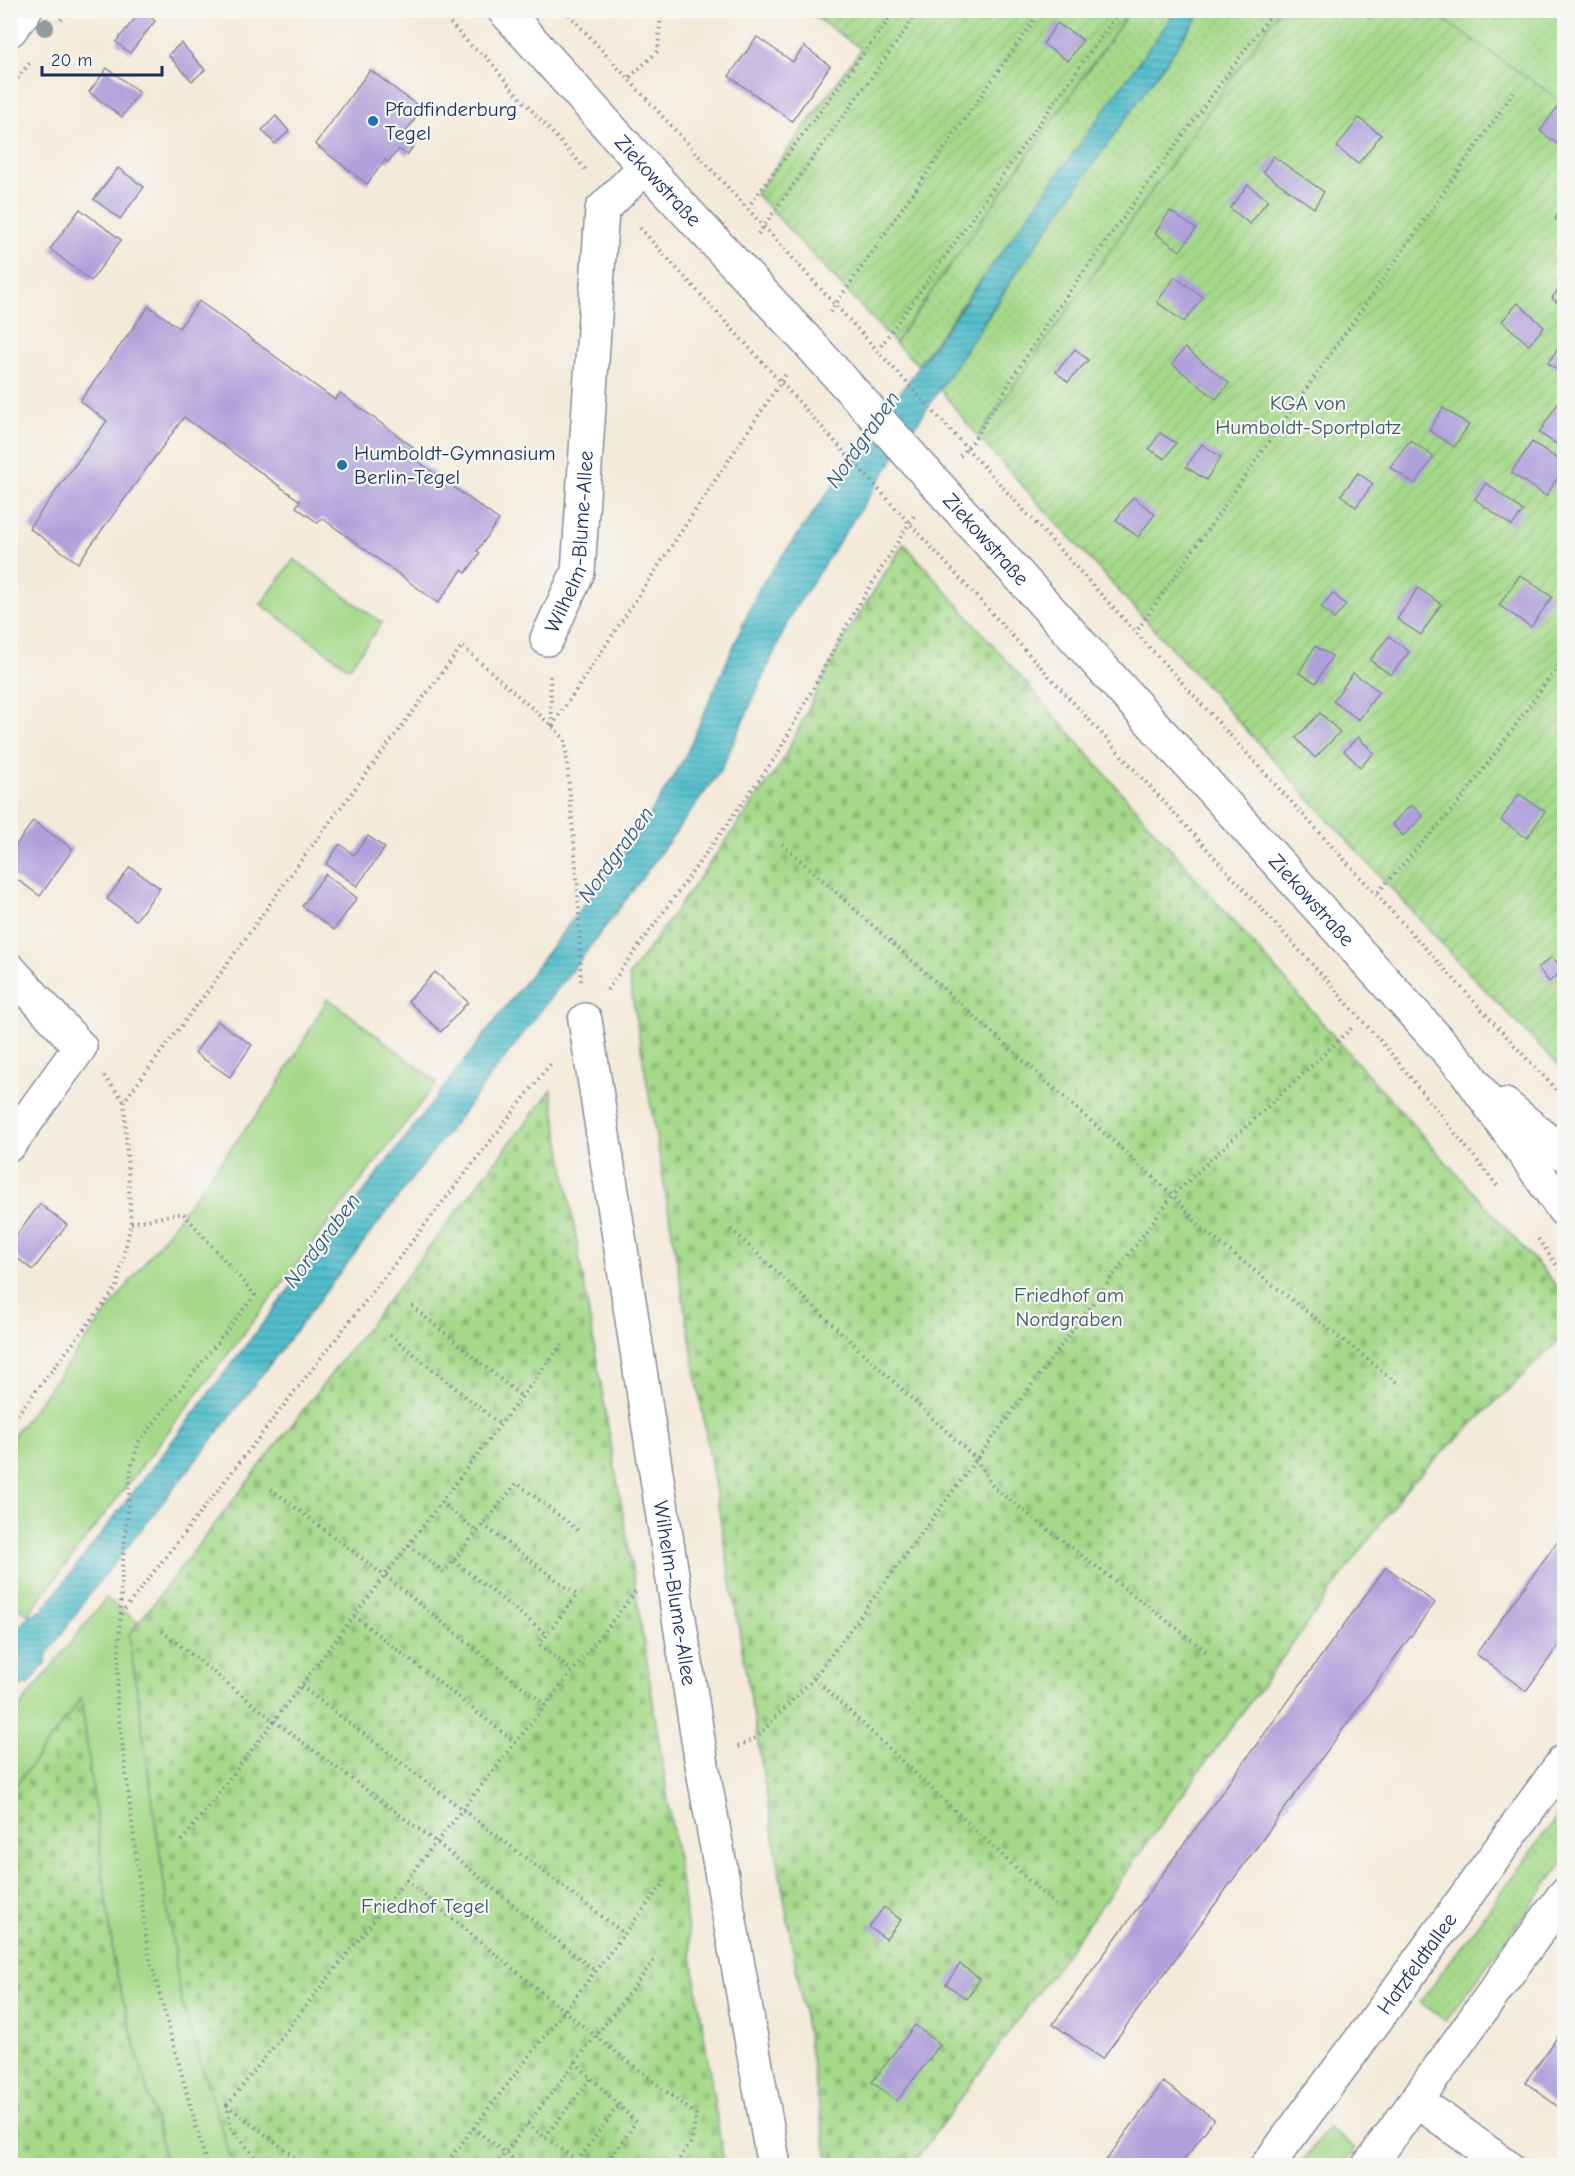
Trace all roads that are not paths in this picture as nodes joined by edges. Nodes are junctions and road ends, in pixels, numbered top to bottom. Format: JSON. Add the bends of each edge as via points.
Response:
{"nodes":[{"id":1,"x":25,"y":10,"type":"edge"},
{"id":2,"x":504,"y":10,"type":"edge"},
{"id":3,"x":10,"y":30,"type":"edge"},
{"id":4,"x":645,"y":167,"type":"junction"},
{"id":5,"x":547,"y":639,"type":"road end"},
{"id":6,"x":10,"y":969,"type":"edge"},
{"id":7,"x":585,"y":1020,"type":"road end"},
{"id":8,"x":1464,"y":1070,"type":"junction"},
{"id":9,"x":10,"y":1144,"type":"edge"},
{"id":10,"x":1564,"y":1154,"type":"edge"},
{"id":11,"x":1564,"y":1210,"type":"edge"},
{"id":12,"x":1564,"y":1761,"type":"edge"},
{"id":13,"x":1564,"y":1895,"type":"edge"},
{"id":14,"x":1416,"y":2100,"type":"junction"},
{"id":15,"x":774,"y":2166,"type":"edge"},
{"id":16,"x":1267,"y":2166,"type":"edge"},
{"id":17,"x":1369,"y":2166,"type":"edge"},
{"id":18,"x":1506,"y":2166,"type":"edge"}],
"edges":[{"from":1,"to":3,"type":"street"},
{"from":2,"to":4,"type":"street","name":"Ziekowstraße"},
{"from":4,"to":5,"type":"street","name":"Wilhelm-Blume-Allee","via":[[602,210],[578,572]]},
{"from":4,"to":8,"type":"street","name":"Ziekowstraße","via":[[808,342]]},
{"from":6,"to":9,"type":"street","via":[[80,1047]]},
{"from":7,"to":15,"type":"street","name":"Wilhelm-Blume-Allee","via":[[702,1765]]},
{"from":8,"to":10,"type":"street","name":"Ziekowstraße"},
{"from":8,"to":11,"type":"street","name":"Ziekowstraße"},
{"from":12,"to":16,"type":"street","name":"Hatzfeldtallee"},
{"from":13,"to":14,"type":"street"},
{"from":14,"to":17,"type":"street"},
{"from":14,"to":18,"type":"street"}]}
